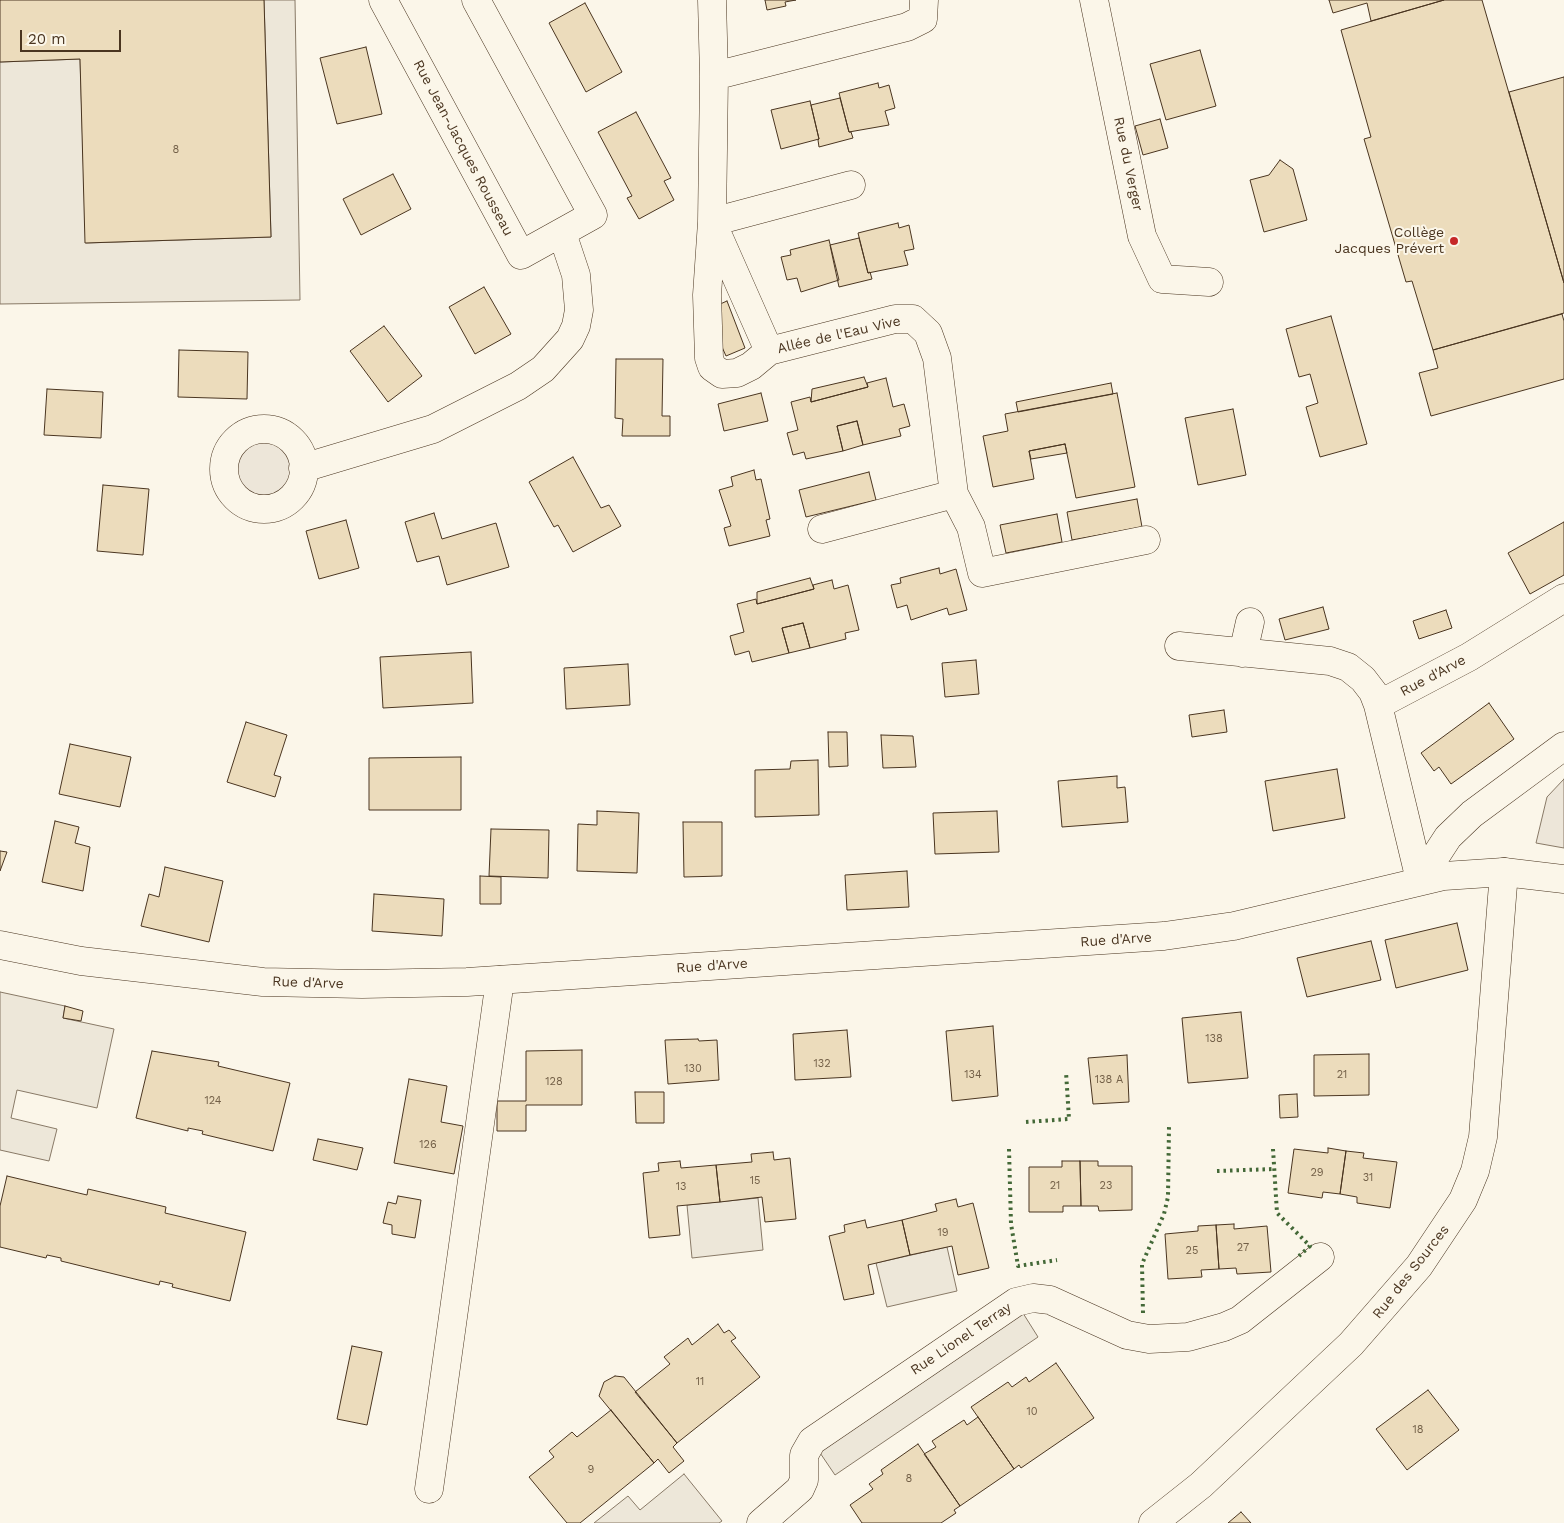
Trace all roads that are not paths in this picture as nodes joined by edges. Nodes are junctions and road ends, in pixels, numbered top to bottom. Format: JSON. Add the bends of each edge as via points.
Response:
{"nodes":[{"id":1,"x":383,"y":0,"type":"edge"},
{"id":2,"x":476,"y":0,"type":"edge"},
{"id":3,"x":712,"y":0,"type":"edge"},
{"id":4,"x":924,"y":0,"type":"edge"},
{"id":5,"x":1094,"y":0,"type":"edge"},
{"id":6,"x":714,"y":76,"type":"junction"},
{"id":7,"x":851,"y":185,"type":"dead end"},
{"id":8,"x":712,"y":222,"type":"junction"},
{"id":9,"x":562,"y":233,"type":"junction"},
{"id":10,"x":1209,"y":282,"type":"dead end"},
{"id":11,"x":769,"y":351,"type":"junction"},
{"id":12,"x":303,"y":468,"type":"dead end"},
{"id":13,"x":954,"y":494,"type":"junction"},
{"id":14,"x":822,"y":530,"type":"dead end"},
{"id":15,"x":1146,"y":540,"type":"dead end"},
{"id":16,"x":1564,"y":598,"type":"edge"},
{"id":17,"x":1250,"y":622,"type":"dead end"},
{"id":18,"x":1180,"y":646,"type":"dead end"},
{"id":19,"x":1243,"y":653,"type":"junction"},
{"id":20,"x":1378,"y":705,"type":"junction"},
{"id":21,"x":1564,"y":746,"type":"edge"},
{"id":22,"x":1504,"y":872,"type":"junction"},
{"id":23,"x":1564,"y":879,"type":"edge"},
{"id":24,"x":1420,"y":880,"type":"junction"},
{"id":25,"x":0,"y":945,"type":"edge"},
{"id":26,"x":500,"y":980,"type":"junction"},
{"id":27,"x":1320,"y":1256,"type":"dead end"},
{"id":28,"x":429,"y":1490,"type":"dead end"},
{"id":29,"x":761,"y":1523,"type":"edge"},
{"id":30,"x":1153,"y":1523,"type":"edge"}],
"edges":[{"from":1,"to":9,"type":"street","name":"Rue Jean-Jacques Rousseau","via":[[521,255]]},
{"from":2,"to":9,"type":"street","name":"Rue Jean-Jacques Rousseau","via":[[592,216]]},
{"from":3,"to":6,"type":"street","name":"Allée de l'Eau Vive"},
{"from":4,"to":6,"type":"street","via":[[923,19],[907,27]]},
{"from":5,"to":10,"type":"street","name":"Rue du Verger","via":[[1142,236],[1162,279]]},
{"from":6,"to":8,"type":"street","name":"Allée de l'Eau Vive"},
{"from":7,"to":8,"type":"street"},
{"from":8,"to":11,"type":"street","name":"Allée de l'Eau Vive"},
{"from":8,"to":11,"type":"street","via":[[706,296],[712,367],[722,374],[737,373]]},
{"from":9,"to":12,"type":"street","via":[[576,276],[579,310],[570,338],[543,369],[518,386],[433,429]]},
{"from":11,"to":13,"type":"street","name":"Allée de l'Eau Vive","via":[[895,319],[913,319],[928,333],[937,358]]},
{"from":13,"to":14,"type":"street"},
{"from":13,"to":15,"type":"street","name":"Allée de l'Eau Vive","via":[[971,527],[982,573]]},
{"from":16,"to":20,"type":"street","name":"Rue d'Arve","via":[[1469,657]]},
{"from":17,"to":19,"type":"street"},
{"from":18,"to":19,"type":"street"},
{"from":19,"to":20,"type":"street","via":[[1339,664],[1363,679]]},
{"from":20,"to":24,"type":"street"},
{"from":21,"to":24,"type":"street","via":[[1472,814],[1448,837]]},
{"from":22,"to":23,"type":"street","name":"Rue d'Arve"},
{"from":22,"to":24,"type":"street","name":"Rue d'Arve"},
{"from":22,"to":30,"type":"street","name":"Rue des Sources","via":[[1483,1137],[1464,1200],[1419,1266],[1360,1334],[1201,1485]]},
{"from":24,"to":26,"type":"street","name":"Rue d'Arve","via":[[1234,926],[1164,936]]},
{"from":25,"to":26,"type":"street","name":"Rue d'Arve","via":[[81,961],[263,982],[362,984]]},
{"from":26,"to":28,"type":"street"},
{"from":27,"to":29,"type":"street","name":"Rue Lionel Terray","via":[[1240,1320],[1188,1338],[1149,1339],[1127,1335],[1050,1300],[1016,1302],[812,1441],[804,1454],[804,1480],[800,1489]]}]}
